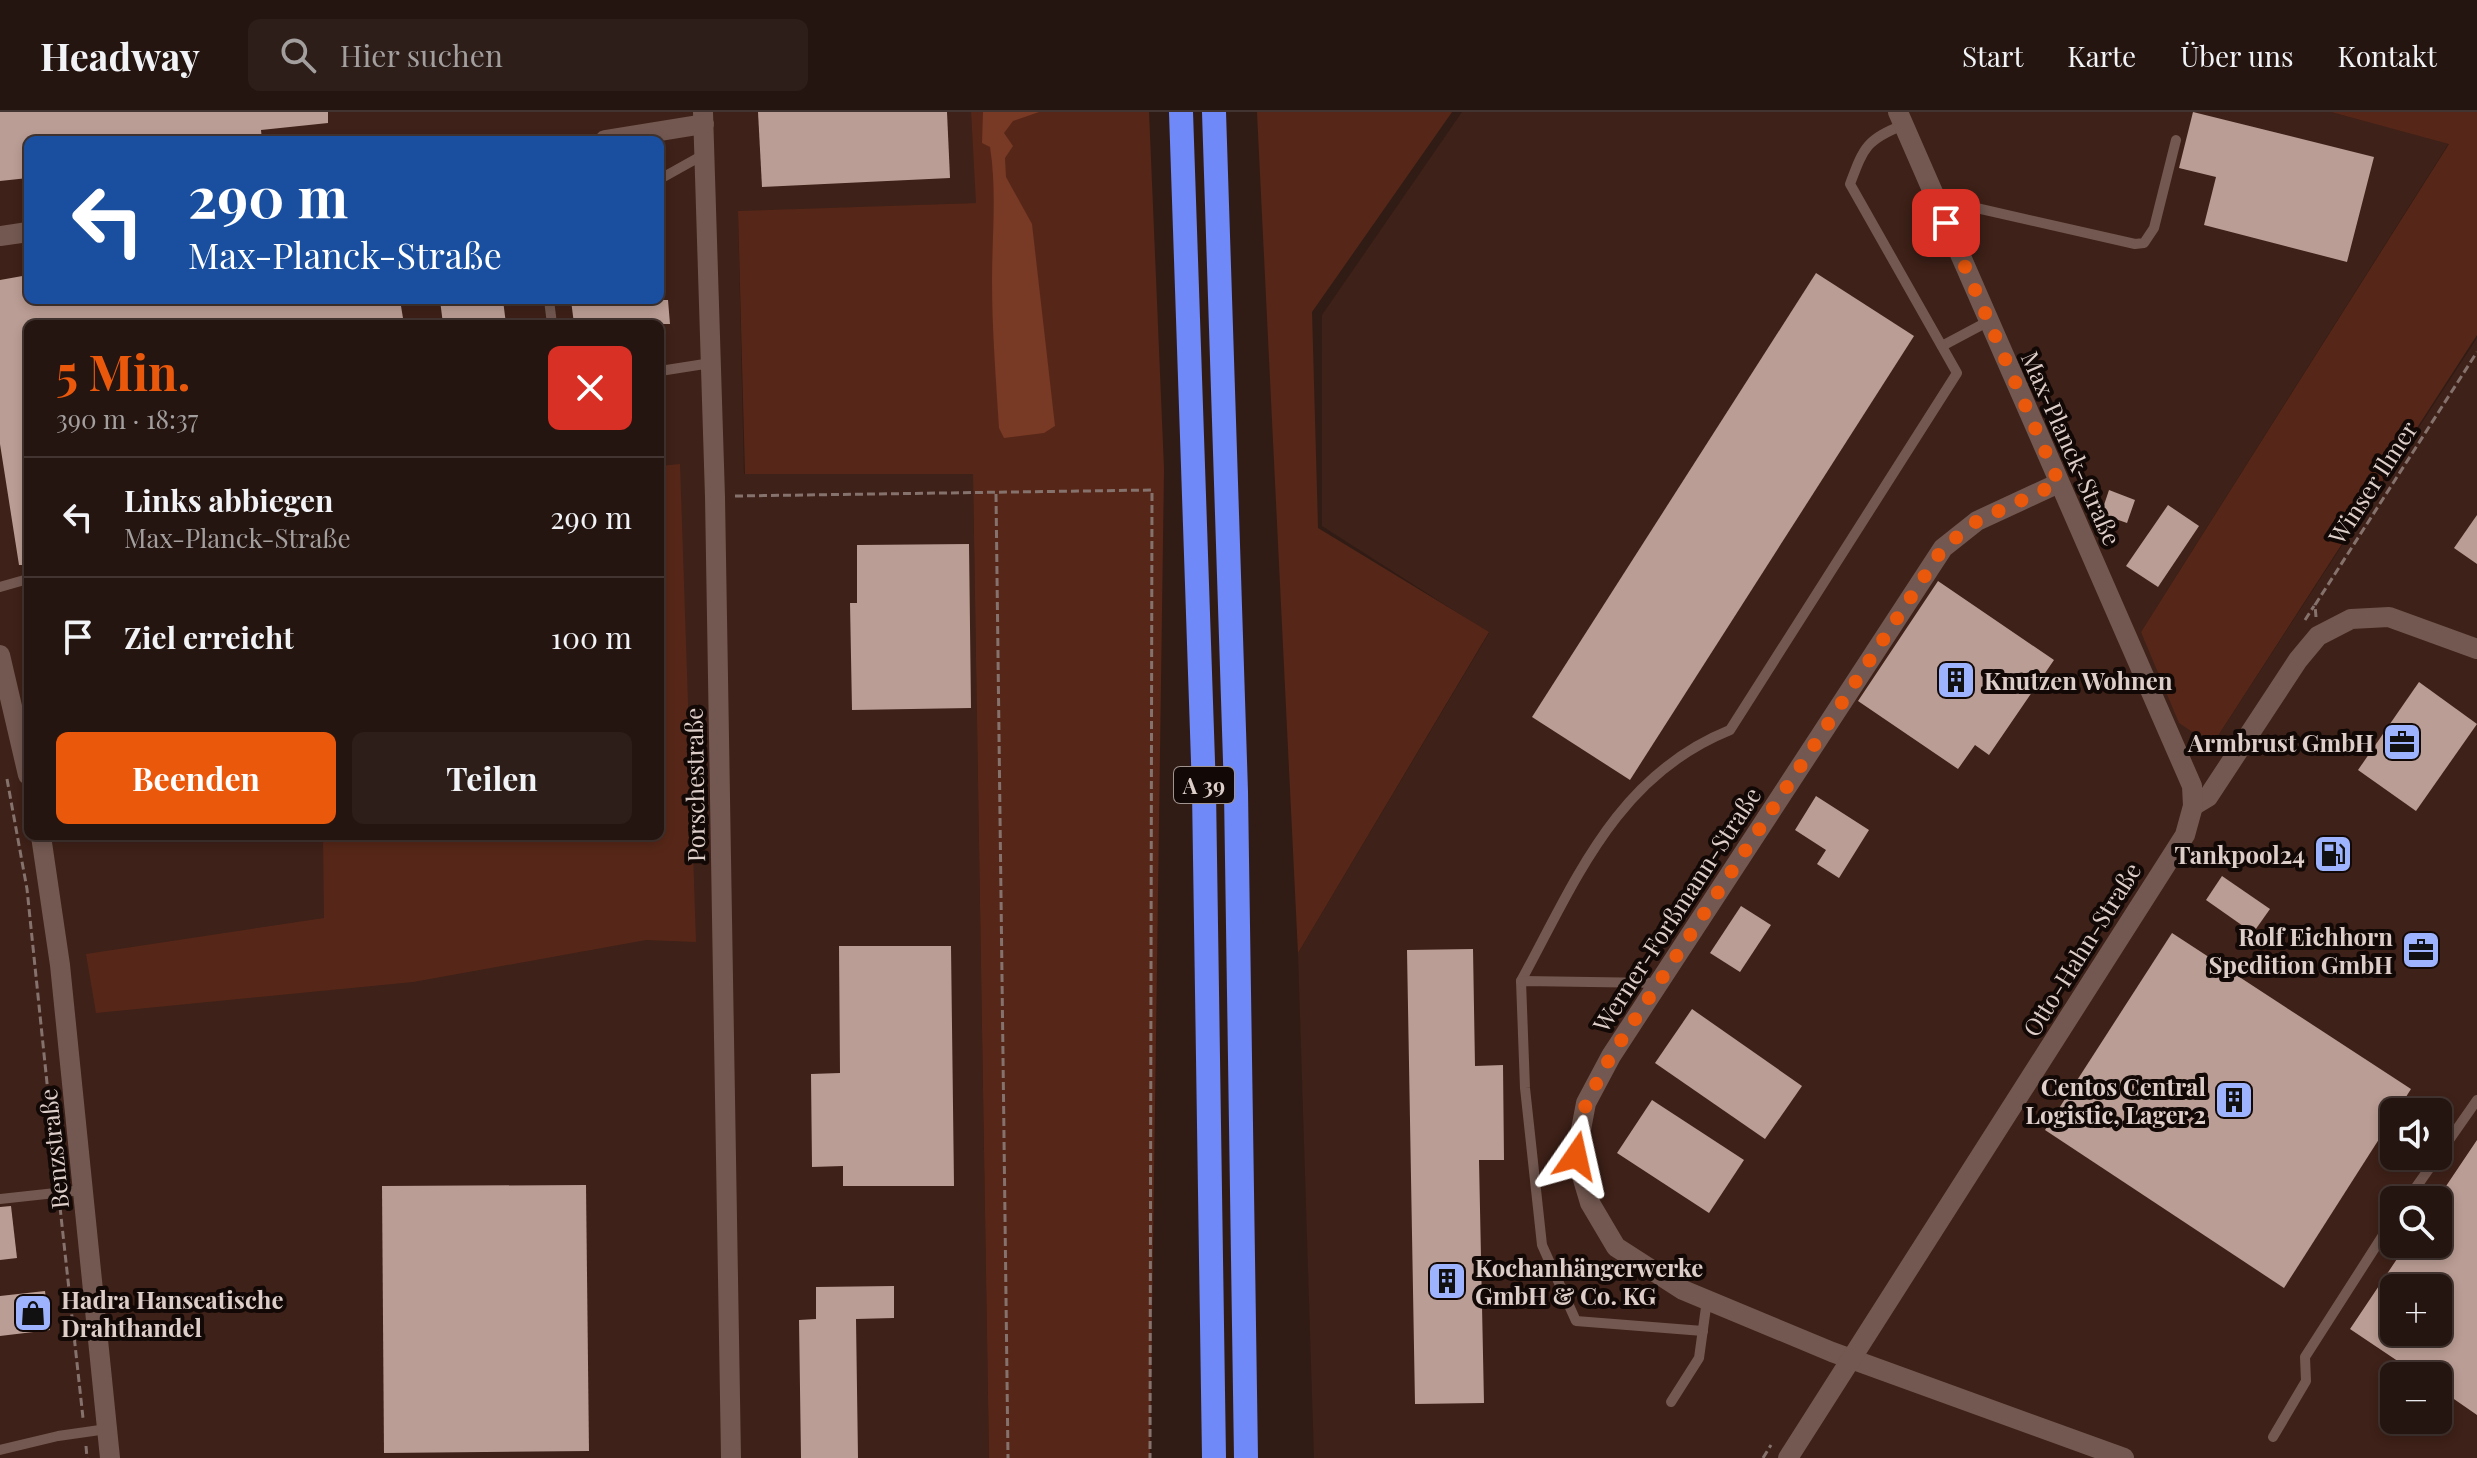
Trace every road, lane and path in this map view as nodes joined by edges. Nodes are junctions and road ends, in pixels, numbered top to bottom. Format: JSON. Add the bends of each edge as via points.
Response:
{"nodes":[{"id":1,"x":1181,"y":112,"type":"edge"},
{"id":2,"x":1214,"y":112,"type":"edge"},
{"id":3,"x":703,"y":118,"type":"edge"},
{"id":4,"x":1900,"y":118,"type":"edge"},
{"id":5,"x":623,"y":136,"type":"edge"},
{"id":6,"x":2176,"y":140,"type":"dead end"},
{"id":7,"x":705,"y":154,"type":"junction"},
{"id":8,"x":664,"y":177,"type":"edge"},
{"id":9,"x":1935,"y":199,"type":"junction"},
{"id":10,"x":24,"y":233,"type":"edge"},
{"id":11,"x":0,"y":236,"type":"edge"},
{"id":12,"x":1989,"y":321,"type":"junction"},
{"id":13,"x":1942,"y":346,"type":"junction"},
{"id":14,"x":2477,"y":352,"type":"edge"},
{"id":15,"x":711,"y":363,"type":"junction"},
{"id":16,"x":664,"y":370,"type":"edge"},
{"id":17,"x":2059,"y":483,"type":"junction"},
{"id":18,"x":996,"y":494,"type":"junction"},
{"id":19,"x":715,"y":497,"type":"junction"},
{"id":20,"x":24,"y":580,"type":"edge"},
{"id":21,"x":0,"y":587,"type":"edge"},
{"id":22,"x":2318,"y":636,"type":"junction"},
{"id":23,"x":2477,"y":649,"type":"edge"},
{"id":24,"x":0,"y":655,"type":"edge"},
{"id":25,"x":24,"y":758,"type":"edge"},
{"id":26,"x":4,"y":766,"type":"dead end"},
{"id":27,"x":2193,"y":806,"type":"junction"},
{"id":28,"x":42,"y":840,"type":"edge"},
{"id":29,"x":1521,"y":981,"type":"junction"},
{"id":30,"x":1659,"y":983,"type":"junction"},
{"id":31,"x":2477,"y":1100,"type":"edge"},
{"id":32,"x":2452,"y":1136,"type":"edge"},
{"id":33,"x":83,"y":1190,"type":"junction"},
{"id":34,"x":59,"y":1193,"type":"junction"},
{"id":35,"x":0,"y":1199,"type":"edge"},
{"id":36,"x":2380,"y":1240,"type":"edge"},
{"id":37,"x":1707,"y":1300,"type":"junction"},
{"id":38,"x":1703,"y":1331,"type":"junction"},
{"id":39,"x":1853,"y":1358,"type":"junction"},
{"id":40,"x":1671,"y":1402,"type":"dead end"},
{"id":41,"x":107,"y":1429,"type":"junction"},
{"id":42,"x":84,"y":1432,"type":"junction"},
{"id":43,"x":2273,"y":1437,"type":"dead end"},
{"id":44,"x":0,"y":1450,"type":"edge"},
{"id":45,"x":87,"y":1458,"type":"edge"},
{"id":46,"x":110,"y":1458,"type":"edge"},
{"id":47,"x":731,"y":1458,"type":"edge"},
{"id":48,"x":1008,"y":1458,"type":"edge"},
{"id":49,"x":1150,"y":1458,"type":"edge"},
{"id":50,"x":1214,"y":1458,"type":"edge"},
{"id":51,"x":1246,"y":1458,"type":"edge"},
{"id":52,"x":1788,"y":1458,"type":"edge"},
{"id":53,"x":2124,"y":1458,"type":"edge"}],
"edges":[{"from":1,"to":50,"type":"highway","number":"A 39","via":[[1205,823]]},
{"from":2,"to":51,"type":"highway","number":"A 39","via":[[1237,823]]},
{"from":3,"to":5,"type":"street"},
{"from":3,"to":7,"type":"street","name":"Porschestraße"},
{"from":4,"to":9,"type":"street","name":"Max-Planck-Straße"},
{"from":4,"to":13,"type":"lane","via":[[1864,147],[1850,184]]},
{"from":6,"to":9,"type":"lane","via":[[2154,228],[2144,243]]},
{"from":7,"to":8,"type":"lane"},
{"from":7,"to":15,"type":"street","name":"Porschestraße"},
{"from":9,"to":12,"type":"street","name":"Max-Planck-Straße"},
{"from":10,"to":11,"type":"street"},
{"from":12,"to":13,"type":"lane"},
{"from":12,"to":17,"type":"street","name":"Max-Planck-Straße"},
{"from":13,"to":29,"type":"lane","via":[[1957,373],[1730,730],[1697,743],[1623,804],[1599,837]]},
{"from":14,"to":22,"type":"path","name":"Winser Ilmer","via":[[2315,605]]},
{"from":15,"to":16,"type":"lane"},
{"from":15,"to":19,"type":"street","name":"Porschestraße"},
{"from":17,"to":27,"type":"street","name":"Max-Planck-Straße","via":[[2192,786]]},
{"from":17,"to":30,"type":"street","name":"Werner-Forßmann-Straße","via":[[1977,521],[1943,548]]},
{"from":18,"to":19,"type":"path"},
{"from":18,"to":48,"type":"path"},
{"from":18,"to":49,"type":"path","via":[[1152,490]]},
{"from":19,"to":47,"type":"street","name":"Porschestraße"},
{"from":20,"to":21,"type":"lane"},
{"from":22,"to":23,"type":"street","via":[[2351,619],[2389,617]]},
{"from":22,"to":27,"type":"street","name":"Otto-Hahn-Straße","via":[[2208,797]]},
{"from":24,"to":25,"type":"street"},
{"from":26,"to":34,"type":"path","via":[[27,889]]},
{"from":27,"to":39,"type":"street","name":"Otto-Hahn-Straße","via":[[2185,835]]},
{"from":28,"to":33,"type":"street","name":"Benzstraße"},
{"from":29,"to":30,"type":"lane"},
{"from":29,"to":38,"type":"lane","via":[[1525,1088],[1542,1245],[1576,1321]]},
{"from":30,"to":37,"type":"street","name":"Werner-Forßmann-Straße","via":[[1586,1103],[1576,1156],[1590,1203],[1616,1247]]},
{"from":31,"to":32,"type":"lane"},
{"from":33,"to":34,"type":"lane"},
{"from":33,"to":41,"type":"street","name":"Benzstraße"},
{"from":34,"to":35,"type":"lane"},
{"from":34,"to":42,"type":"path"},
{"from":36,"to":43,"type":"lane","via":[[2305,1357],[2306,1381]]},
{"from":37,"to":38,"type":"lane"},
{"from":37,"to":39,"type":"street","name":"Werner-Forßmann-Straße"},
{"from":38,"to":40,"type":"lane","via":[[1699,1358]]},
{"from":39,"to":52,"type":"street","name":"Otto-Hahn-Straße"},
{"from":39,"to":53,"type":"street","name":"Werner-Forßmann-Straße"},
{"from":41,"to":42,"type":"lane"},
{"from":41,"to":46,"type":"street","name":"Benzstraße"},
{"from":42,"to":44,"type":"lane"},
{"from":42,"to":45,"type":"path"}]}
